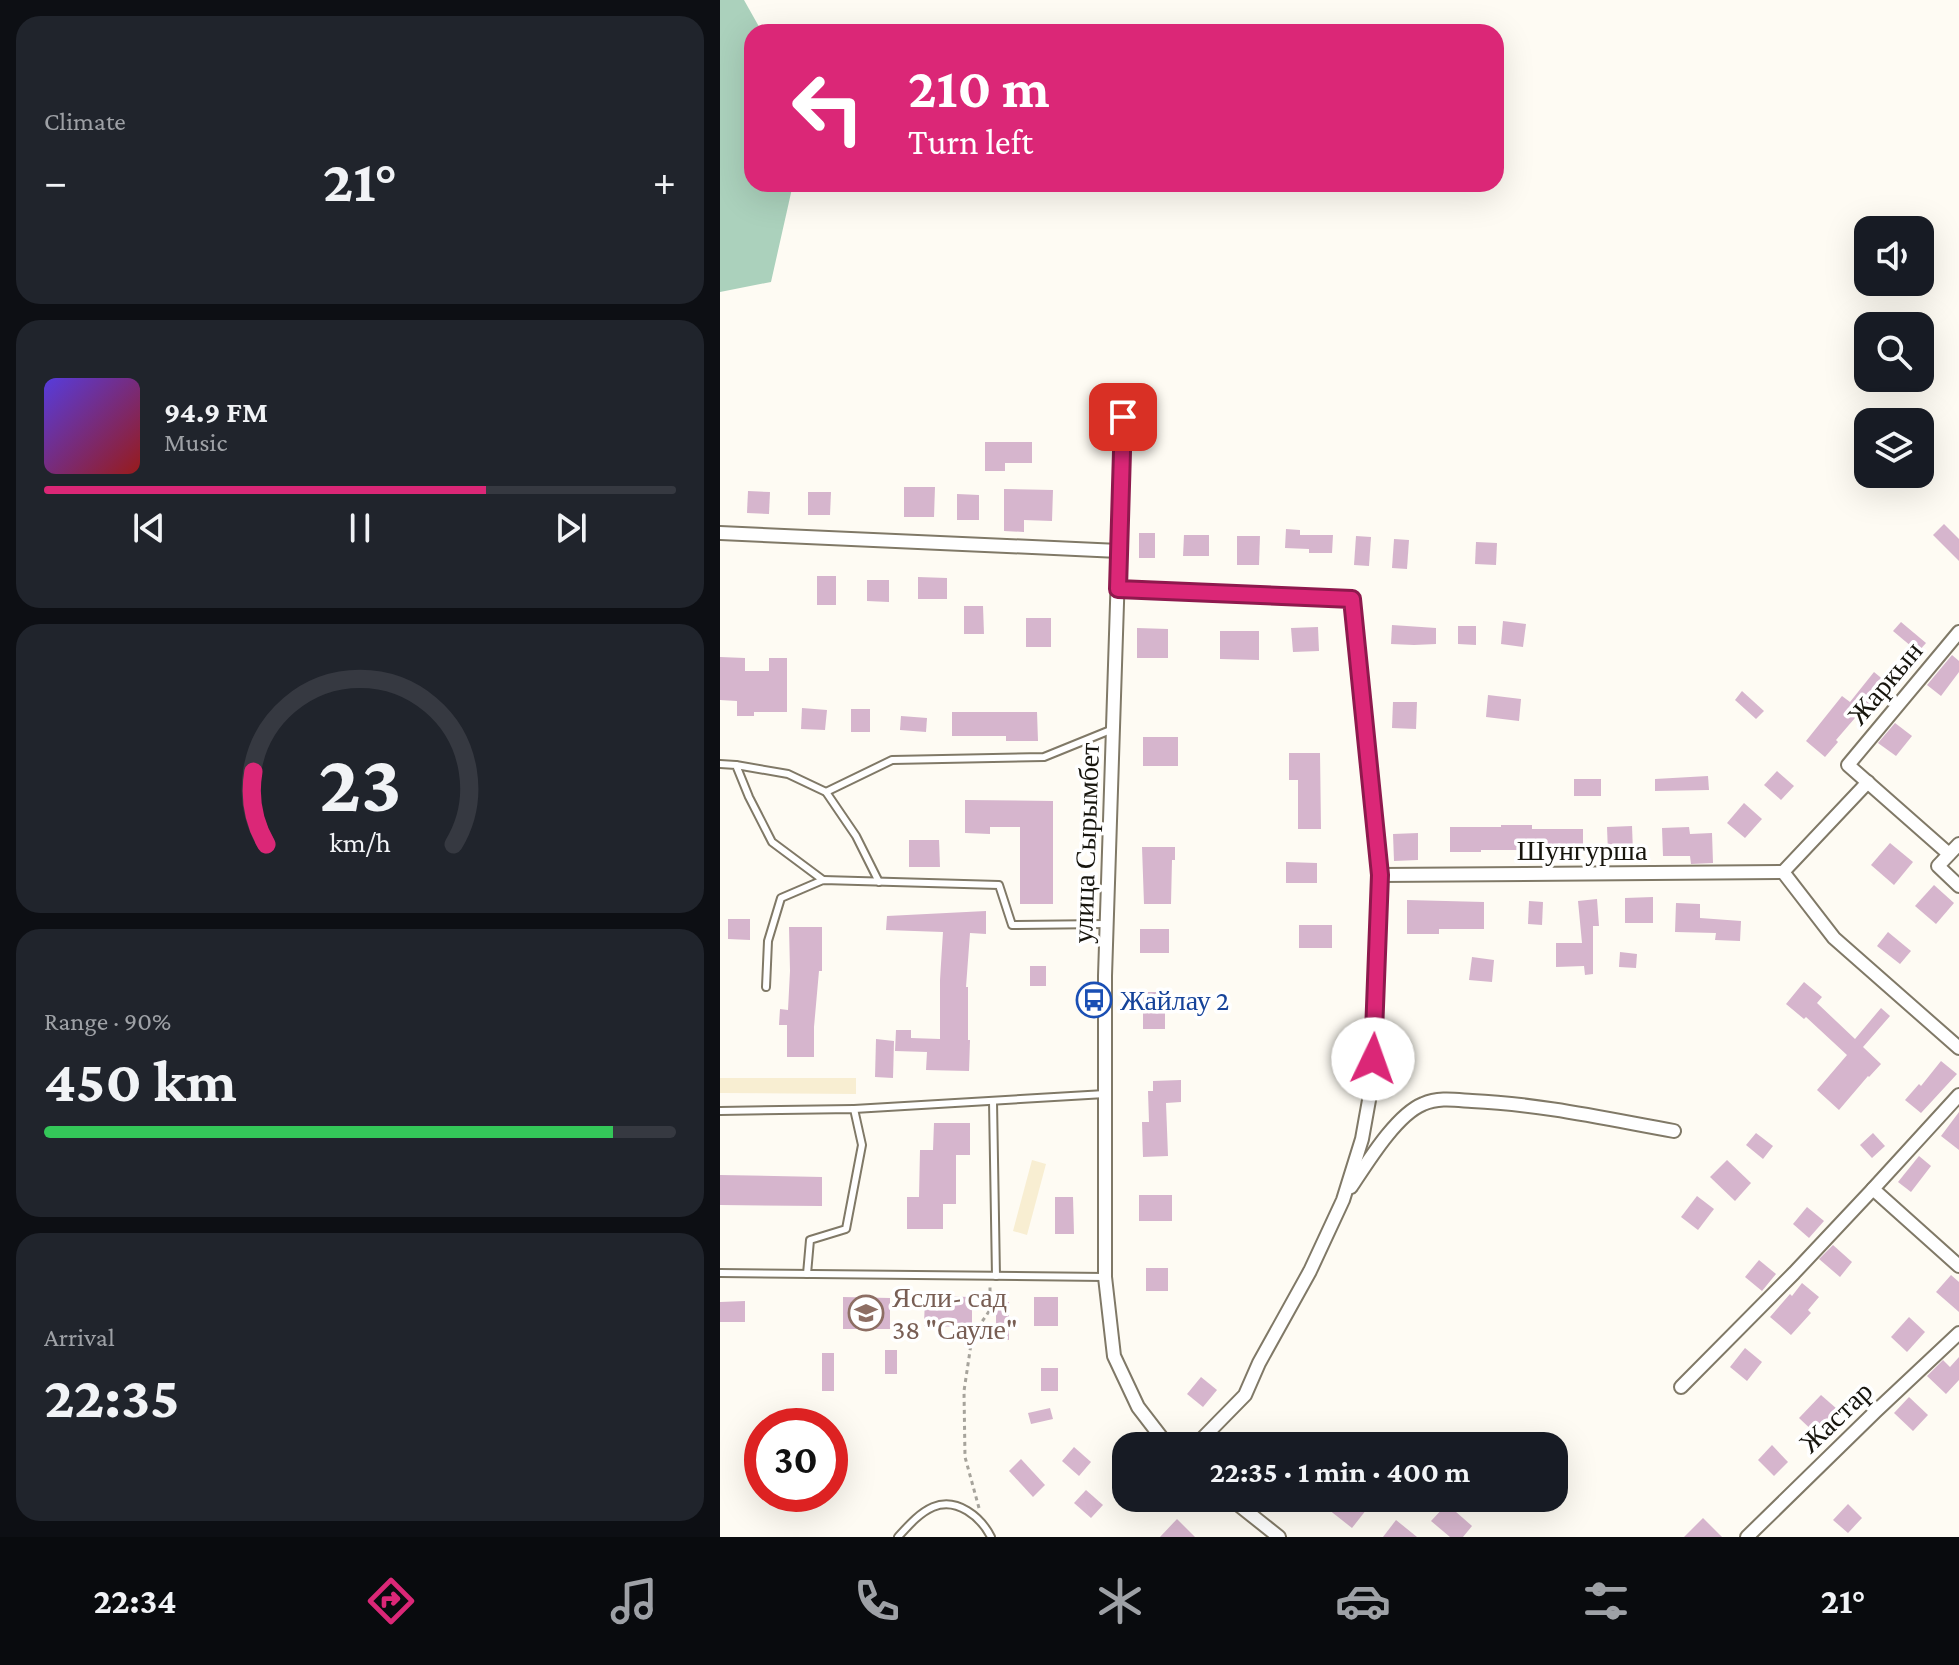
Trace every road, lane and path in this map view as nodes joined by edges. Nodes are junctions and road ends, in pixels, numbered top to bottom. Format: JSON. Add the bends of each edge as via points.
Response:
{"nodes":[{"id":1,"x":1123,"y":417,"type":"dead end"},
{"id":2,"x":720,"y":533,"type":"edge"},
{"id":3,"x":1119,"y":551,"type":"junction"},
{"id":4,"x":1118,"y":589,"type":"junction"},
{"id":5,"x":1959,"y":632,"type":"edge"},
{"id":6,"x":1113,"y":729,"type":"junction"},
{"id":7,"x":720,"y":764,"type":"edge"},
{"id":8,"x":736,"y":765,"type":"junction"},
{"id":9,"x":1868,"y":782,"type":"junction"},
{"id":10,"x":826,"y":792,"type":"junction"},
{"id":11,"x":1959,"y":844,"type":"edge"},
{"id":12,"x":1949,"y":854,"type":"junction"},
{"id":13,"x":1783,"y":872,"type":"junction"},
{"id":14,"x":1380,"y":875,"type":"junction"},
{"id":15,"x":823,"y":880,"type":"junction"},
{"id":16,"x":879,"y":882,"type":"junction"},
{"id":17,"x":1959,"y":886,"type":"edge"},
{"id":18,"x":1107,"y":924,"type":"junction"},
{"id":19,"x":766,"y":987,"type":"dead end"},
{"id":20,"x":1959,"y":1048,"type":"edge"},
{"id":21,"x":1105,"y":1094,"type":"junction"},
{"id":22,"x":1959,"y":1095,"type":"edge"},
{"id":23,"x":993,"y":1101,"type":"junction"},
{"id":24,"x":854,"y":1109,"type":"junction"},
{"id":25,"x":720,"y":1111,"type":"edge"},
{"id":26,"x":1674,"y":1131,"type":"dead end"},
{"id":27,"x":1873,"y":1189,"type":"junction"},
{"id":28,"x":1343,"y":1200,"type":"junction"},
{"id":29,"x":1959,"y":1266,"type":"edge"},
{"id":30,"x":720,"y":1273,"type":"edge"},
{"id":31,"x":807,"y":1274,"type":"junction"},
{"id":32,"x":993,"y":1276,"type":"junction"},
{"id":33,"x":1105,"y":1277,"type":"junction"},
{"id":34,"x":1959,"y":1333,"type":"edge"},
{"id":35,"x":1681,"y":1387,"type":"dead end"},
{"id":36,"x":1157,"y":1432,"type":"edge"},
{"id":37,"x":1209,"y":1432,"type":"edge"},
{"id":38,"x":1248,"y":1512,"type":"edge"},
{"id":39,"x":984,"y":1523,"type":"junction"},
{"id":40,"x":898,"y":1537,"type":"edge"},
{"id":41,"x":991,"y":1537,"type":"edge"},
{"id":42,"x":1279,"y":1537,"type":"edge"},
{"id":43,"x":1747,"y":1537,"type":"edge"}],
"edges":[{"from":1,"to":3,"type":"street","name":"улица Сырымбет"},
{"from":2,"to":3,"type":"street"},
{"from":3,"to":4,"type":"street","name":"улица Сырымбет"},
{"from":4,"to":6,"type":"street","name":"улица Сырымбет"},
{"from":4,"to":14,"type":"street","via":[[1352,599]]},
{"from":5,"to":9,"type":"street","name":"Жаркын","via":[[1848,765]]},
{"from":6,"to":10,"type":"lane","via":[[1044,757],[892,760]]},
{"from":6,"to":18,"type":"street","name":"улица Сырымбет"},
{"from":7,"to":8,"type":"lane"},
{"from":8,"to":10,"type":"lane","via":[[788,774]]},
{"from":8,"to":15,"type":"lane","via":[[772,842]]},
{"from":9,"to":12,"type":"street"},
{"from":9,"to":13,"type":"street"},
{"from":10,"to":16,"type":"lane"},
{"from":11,"to":12,"type":"street"},
{"from":12,"to":17,"type":"street","via":[[1938,866]]},
{"from":13,"to":14,"type":"street","name":"Шунгурша"},
{"from":13,"to":20,"type":"street","via":[[1834,938]]},
{"from":14,"to":28,"type":"street","via":[[1371,1089]]},
{"from":15,"to":16,"type":"lane"},
{"from":15,"to":19,"type":"lane","via":[[781,898],[768,941]]},
{"from":16,"to":18,"type":"lane","via":[[999,885],[1012,925]]},
{"from":18,"to":21,"type":"street","name":"улица Сырымбет"},
{"from":21,"to":23,"type":"lane"},
{"from":21,"to":33,"type":"street","name":"улица Сырымбет"},
{"from":22,"to":27,"type":"street"},
{"from":23,"to":24,"type":"lane"},
{"from":23,"to":32,"type":"lane"},
{"from":24,"to":25,"type":"lane"},
{"from":24,"to":31,"type":"lane","via":[[862,1145],[846,1229],[810,1240]]},
{"from":26,"to":28,"type":"street","via":[[1518,1103],[1440,1099],[1421,1104],[1380,1143]]},
{"from":27,"to":29,"type":"street"},
{"from":27,"to":35,"type":"street"},
{"from":28,"to":37,"type":"street","via":[[1245,1395]]},
{"from":30,"to":31,"type":"lane"},
{"from":31,"to":32,"type":"lane"},
{"from":32,"to":33,"type":"lane"},
{"from":32,"to":39,"type":"path","via":[[990,1310],[971,1344],[964,1391],[965,1457]]},
{"from":33,"to":36,"type":"street","name":"улица Сырымбет","via":[[1114,1356],[1138,1407]]},
{"from":34,"to":43,"type":"street","name":"Жастар"},
{"from":38,"to":42,"type":"street"},
{"from":39,"to":40,"type":"lane","via":[[959,1505],[935,1506]]},
{"from":39,"to":41,"type":"lane"}]}
